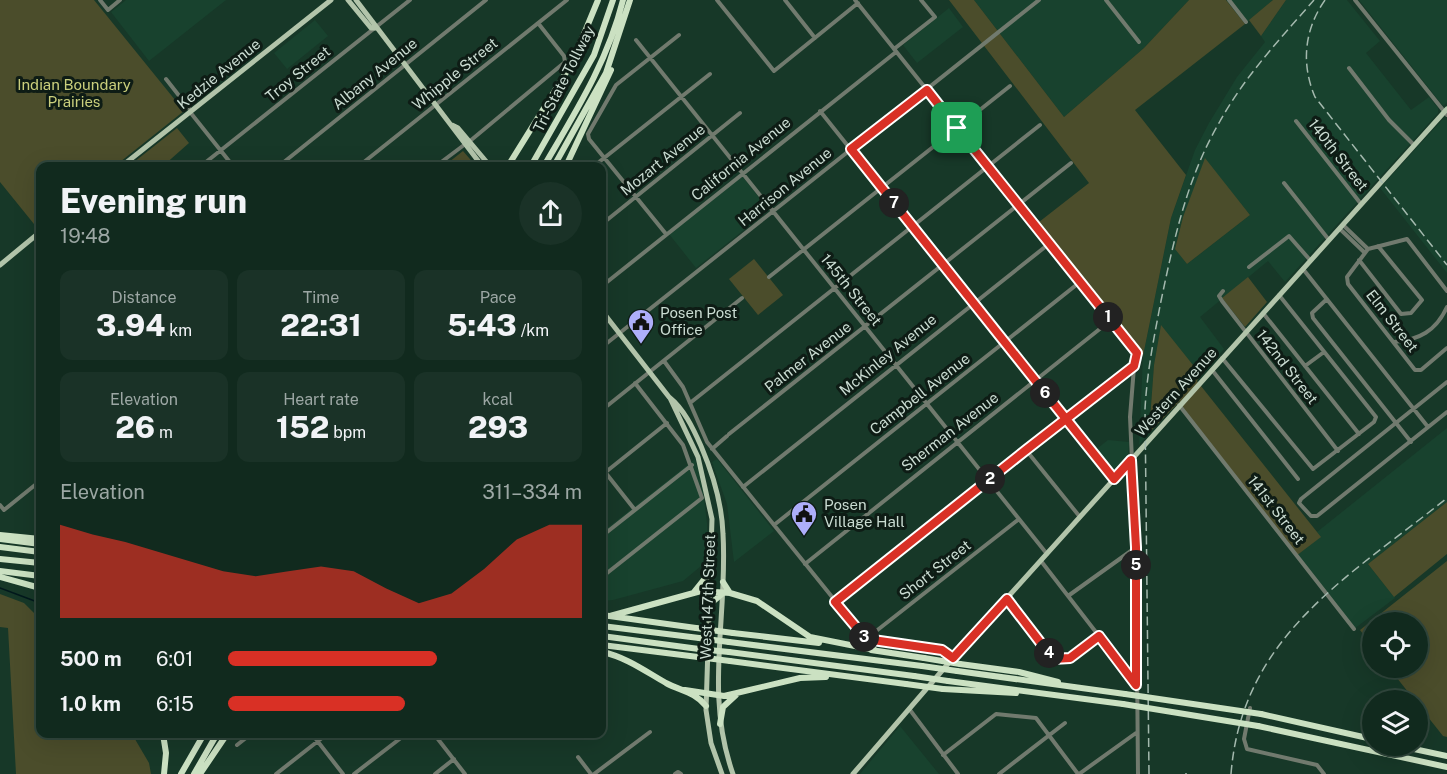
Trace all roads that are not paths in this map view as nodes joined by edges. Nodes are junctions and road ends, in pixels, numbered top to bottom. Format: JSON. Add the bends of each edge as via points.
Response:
{"nodes":[{"id":1,"x":100,"y":0,"type":"edge"},
{"id":2,"x":120,"y":0,"type":"edge"},
{"id":3,"x":330,"y":0,"type":"edge"},
{"id":4,"x":348,"y":0,"type":"edge"},
{"id":5,"x":356,"y":0,"type":"edge"},
{"id":6,"x":410,"y":0,"type":"edge"},
{"id":7,"x":486,"y":0,"type":"edge"},
{"id":8,"x":567,"y":0,"type":"edge"},
{"id":9,"x":598,"y":0,"type":"edge"},
{"id":10,"x":613,"y":0,"type":"edge"},
{"id":11,"x":623,"y":0,"type":"edge"},
{"id":12,"x":630,"y":0,"type":"edge"},
{"id":13,"x":717,"y":0,"type":"edge"},
{"id":14,"x":785,"y":0,"type":"edge"},
{"id":15,"x":921,"y":0,"type":"edge"},
{"id":16,"x":1039,"y":0,"type":"edge"},
{"id":17,"x":1106,"y":0,"type":"edge"},
{"id":18,"x":1229,"y":0,"type":"edge"},
{"id":19,"x":1355,"y":0,"type":"edge"},
{"id":20,"x":857,"y":2,"type":"edge"},
{"id":21,"x":1246,"y":22,"type":"dead end"},
{"id":22,"x":538,"y":23,"type":"junction"},
{"id":23,"x":375,"y":28,"type":"junction"},
{"id":24,"x":622,"y":29,"type":"junction"},
{"id":25,"x":680,"y":35,"type":"dead end"},
{"id":26,"x":815,"y":38,"type":"junction"},
{"id":27,"x":636,"y":40,"type":"dead end"},
{"id":28,"x":1139,"y":42,"type":"dead end"},
{"id":29,"x":895,"y":50,"type":"junction"},
{"id":30,"x":651,"y":58,"type":"junction"},
{"id":31,"x":405,"y":66,"type":"junction"},
{"id":32,"x":1349,"y":68,"type":"dead end"},
{"id":33,"x":710,"y":74,"type":"dead end"},
{"id":34,"x":166,"y":79,"type":"dead end"},
{"id":35,"x":1010,"y":86,"type":"dead end"},
{"id":36,"x":927,"y":90,"type":"junction"},
{"id":37,"x":682,"y":97,"type":"junction"},
{"id":38,"x":435,"y":105,"type":"junction"},
{"id":39,"x":820,"y":111,"type":"junction"},
{"id":40,"x":191,"y":112,"type":"junction"},
{"id":41,"x":1446,"y":112,"type":"edge"},
{"id":42,"x":740,"y":113,"type":"dead end"},
{"id":43,"x":1296,"y":121,"type":"dead end"},
{"id":44,"x":450,"y":124,"type":"junction"},
{"id":45,"x":1040,"y":125,"type":"dead end"},
{"id":46,"x":957,"y":128,"type":"junction"},
{"id":47,"x":712,"y":135,"type":"junction"},
{"id":48,"x":470,"y":141,"type":"junction"},
{"id":49,"x":464,"y":145,"type":"junction"},
{"id":50,"x":1414,"y":145,"type":"junction"},
{"id":51,"x":851,"y":149,"type":"junction"},
{"id":52,"x":220,"y":151,"type":"junction"},
{"id":53,"x":604,"y":158,"type":"junction"},
{"id":54,"x":127,"y":162,"type":"edge"},
{"id":55,"x":206,"y":162,"type":"edge"},
{"id":56,"x":230,"y":162,"type":"edge"},
{"id":57,"x":284,"y":162,"type":"edge"},
{"id":58,"x":364,"y":162,"type":"edge"},
{"id":59,"x":441,"y":162,"type":"edge"},
{"id":60,"x":483,"y":162,"type":"edge"},
{"id":61,"x":485,"y":162,"type":"edge"},
{"id":62,"x":510,"y":162,"type":"edge"},
{"id":63,"x":533,"y":162,"type":"edge"},
{"id":64,"x":546,"y":162,"type":"edge"},
{"id":65,"x":556,"y":162,"type":"edge"},
{"id":66,"x":568,"y":162,"type":"edge"},
{"id":67,"x":599,"y":162,"type":"edge"},
{"id":68,"x":1071,"y":163,"type":"dead end"},
{"id":69,"x":989,"y":166,"type":"junction"},
{"id":70,"x":743,"y":173,"type":"junction"},
{"id":71,"x":1284,"y":183,"type":"dead end"},
{"id":72,"x":882,"y":188,"type":"junction"},
{"id":73,"x":636,"y":197,"type":"junction"},
{"id":74,"x":1361,"y":204,"type":"junction"},
{"id":75,"x":1019,"y":205,"type":"junction"},
{"id":76,"x":773,"y":212,"type":"junction"},
{"id":77,"x":606,"y":221,"type":"edge"},
{"id":78,"x":912,"y":226,"type":"junction"},
{"id":79,"x":1341,"y":226,"type":"junction"},
{"id":80,"x":666,"y":234,"type":"junction"},
{"id":81,"x":36,"y":236,"type":"edge"},
{"id":82,"x":1329,"y":240,"type":"junction"},
{"id":83,"x":1050,"y":243,"type":"junction"},
{"id":84,"x":1378,"y":246,"type":"junction"},
{"id":85,"x":804,"y":250,"type":"junction"},
{"id":86,"x":1366,"y":251,"type":"junction"},
{"id":87,"x":1359,"y":260,"type":"junction"},
{"id":88,"x":1311,"y":261,"type":"junction"},
{"id":89,"x":0,"y":265,"type":"edge"},
{"id":90,"x":943,"y":265,"type":"junction"},
{"id":91,"x":1249,"y":267,"type":"dead end"},
{"id":92,"x":1303,"y":268,"type":"junction"},
{"id":93,"x":769,"y":277,"type":"dead end"},
{"id":94,"x":1080,"y":282,"type":"junction"},
{"id":95,"x":606,"y":283,"type":"edge"},
{"id":96,"x":834,"y":288,"type":"junction"},
{"id":97,"x":1223,"y":291,"type":"dead end"},
{"id":98,"x":1447,"y":291,"type":"edge"},
{"id":99,"x":1279,"y":295,"type":"junction"},
{"id":100,"x":742,"y":298,"type":"dead end"},
{"id":101,"x":1328,"y":299,"type":"junction"},
{"id":102,"x":973,"y":303,"type":"junction"},
{"id":103,"x":1447,"y":307,"type":"edge"},
{"id":104,"x":1263,"y":313,"type":"junction"},
{"id":105,"x":606,"y":316,"type":"edge"},
{"id":106,"x":1111,"y":320,"type":"junction"},
{"id":107,"x":865,"y":327,"type":"junction"},
{"id":108,"x":1245,"y":332,"type":"junction"},
{"id":109,"x":619,"y":333,"type":"junction"},
{"id":110,"x":1004,"y":342,"type":"junction"},
{"id":111,"x":1393,"y":342,"type":"junction"},
{"id":112,"x":606,"y":344,"type":"edge"},
{"id":113,"x":1447,"y":348,"type":"edge"},
{"id":114,"x":1324,"y":352,"type":"junction"},
{"id":115,"x":1222,"y":358,"type":"junction"},
{"id":116,"x":664,"y":361,"type":"junction"},
{"id":117,"x":896,"y":365,"type":"junction"},
{"id":118,"x":1134,"y":366,"type":"junction"},
{"id":119,"x":1305,"y":366,"type":"junction"},
{"id":120,"x":1212,"y":370,"type":"junction"},
{"id":121,"x":650,"y":372,"type":"junction"},
{"id":122,"x":1035,"y":381,"type":"junction"},
{"id":123,"x":1447,"y":382,"type":"edge"},
{"id":124,"x":635,"y":383,"type":"junction"},
{"id":125,"x":669,"y":397,"type":"junction"},
{"id":126,"x":690,"y":403,"type":"junction"},
{"id":127,"x":927,"y":404,"type":"junction"},
{"id":128,"x":1179,"y":405,"type":"junction"},
{"id":129,"x":606,"y":407,"type":"edge"},
{"id":130,"x":1414,"y":409,"type":"junction"},
{"id":131,"x":1447,"y":412,"type":"edge"},
{"id":132,"x":1066,"y":419,"type":"junction"},
{"id":133,"x":667,"y":423,"type":"junction"},
{"id":134,"x":1396,"y":423,"type":"junction"},
{"id":135,"x":1428,"y":427,"type":"junction"},
{"id":136,"x":1359,"y":434,"type":"junction"},
{"id":137,"x":957,"y":442,"type":"junction"},
{"id":138,"x":1411,"y":442,"type":"junction"},
{"id":139,"x":712,"y":449,"type":"junction"},
{"id":140,"x":1026,"y":450,"type":"junction"},
{"id":141,"x":1338,"y":451,"type":"junction"},
{"id":142,"x":1131,"y":460,"type":"junction"},
{"id":143,"x":692,"y":465,"type":"junction"},
{"id":144,"x":606,"y":472,"type":"edge"},
{"id":145,"x":606,"y":477,"type":"edge"},
{"id":146,"x":1114,"y":479,"type":"junction"},
{"id":147,"x":1298,"y":479,"type":"dead end"},
{"id":148,"x":988,"y":480,"type":"junction"},
{"id":149,"x":36,"y":485,"type":"edge"},
{"id":150,"x":743,"y":487,"type":"junction"},
{"id":151,"x":0,"y":505,"type":"edge"},
{"id":152,"x":635,"y":510,"type":"junction"},
{"id":153,"x":1080,"y":517,"type":"junction"},
{"id":154,"x":1019,"y":519,"type":"junction"},
{"id":155,"x":774,"y":525,"type":"junction"},
{"id":156,"x":606,"y":533,"type":"edge"},
{"id":157,"x":0,"y":537,"type":"edge"},
{"id":158,"x":36,"y":539,"type":"edge"},
{"id":159,"x":36,"y":543,"type":"edge"},
{"id":160,"x":0,"y":547,"type":"edge"},
{"id":161,"x":1136,"y":547,"type":"junction"},
{"id":162,"x":36,"y":552,"type":"edge"},
{"id":163,"x":1047,"y":554,"type":"junction"},
{"id":164,"x":712,"y":556,"type":"junction"},
{"id":165,"x":0,"y":559,"type":"edge"},
{"id":166,"x":1041,"y":561,"type":"junction"},
{"id":167,"x":36,"y":564,"type":"edge"},
{"id":168,"x":805,"y":564,"type":"junction"},
{"id":169,"x":0,"y":571,"type":"edge"},
{"id":170,"x":606,"y":574,"type":"edge"},
{"id":171,"x":36,"y":576,"type":"edge"},
{"id":172,"x":0,"y":577,"type":"edge"},
{"id":173,"x":723,"y":582,"type":"joint"},
{"id":174,"x":36,"y":587,"type":"edge"},
{"id":175,"x":694,"y":592,"type":"junction"},
{"id":176,"x":711,"y":592,"type":"junction"},
{"id":177,"x":726,"y":593,"type":"junction"},
{"id":178,"x":1068,"y":596,"type":"junction"},
{"id":179,"x":1007,"y":599,"type":"junction"},
{"id":180,"x":835,"y":602,"type":"junction"},
{"id":181,"x":710,"y":604,"type":"junction"},
{"id":182,"x":606,"y":616,"type":"edge"},
{"id":183,"x":610,"y":616,"type":"junction"},
{"id":184,"x":606,"y":626,"type":"edge"},
{"id":185,"x":1354,"y":629,"type":"dead end"},
{"id":186,"x":1099,"y":636,"type":"junction"},
{"id":187,"x":606,"y":637,"type":"edge"},
{"id":188,"x":866,"y":639,"type":"junction"},
{"id":189,"x":606,"y":646,"type":"edge"},
{"id":190,"x":874,"y":650,"type":"junction"},
{"id":191,"x":606,"y":653,"type":"edge"},
{"id":192,"x":953,"y":658,"type":"junction"},
{"id":193,"x":841,"y":676,"type":"junction"},
{"id":194,"x":1136,"y":685,"type":"junction"},
{"id":195,"x":1064,"y":686,"type":"junction"},
{"id":196,"x":685,"y":690,"type":"junction"},
{"id":197,"x":1034,"y":692,"type":"junction"},
{"id":198,"x":706,"y":693,"type":"junction"},
{"id":199,"x":738,"y":694,"type":"junction"},
{"id":200,"x":717,"y":695,"type":"junction"},
{"id":201,"x":706,"y":706,"type":"junction"},
{"id":202,"x":1250,"y":708,"type":"dead end"},
{"id":203,"x":909,"y":710,"type":"junction"},
{"id":204,"x":1065,"y":723,"type":"dead end"},
{"id":205,"x":720,"y":724,"type":"junction"},
{"id":206,"x":650,"y":732,"type":"dead end"},
{"id":207,"x":1137,"y":732,"type":"junction"},
{"id":208,"x":1049,"y":735,"type":"junction"},
{"id":209,"x":1362,"y":737,"type":"edge"},
{"id":210,"x":164,"y":738,"type":"edge"},
{"id":211,"x":202,"y":738,"type":"edge"},
{"id":212,"x":215,"y":738,"type":"edge"},
{"id":213,"x":224,"y":738,"type":"edge"},
{"id":214,"x":246,"y":738,"type":"edge"},
{"id":215,"x":315,"y":738,"type":"edge"},
{"id":216,"x":322,"y":738,"type":"edge"},
{"id":217,"x":401,"y":738,"type":"edge"},
{"id":218,"x":437,"y":738,"type":"edge"},
{"id":219,"x":318,"y":741,"type":"junction"},
{"id":220,"x":237,"y":745,"type":"dead end"},
{"id":221,"x":1428,"y":752,"type":"edge"},
{"id":222,"x":943,"y":754,"type":"junction"},
{"id":223,"x":1447,"y":756,"type":"edge"},
{"id":224,"x":578,"y":757,"type":"dead end"},
{"id":225,"x":454,"y":759,"type":"junction"},
{"id":226,"x":1447,"y":767,"type":"edge"},
{"id":227,"x":164,"y":774,"type":"edge"},
{"id":228,"x":181,"y":774,"type":"edge"},
{"id":229,"x":194,"y":774,"type":"edge"},
{"id":230,"x":200,"y":774,"type":"edge"},
{"id":231,"x":276,"y":774,"type":"edge"},
{"id":232,"x":343,"y":774,"type":"edge"},
{"id":233,"x":354,"y":774,"type":"edge"},
{"id":234,"x":435,"y":774,"type":"edge"},
{"id":235,"x":465,"y":774,"type":"edge"},
{"id":236,"x":593,"y":774,"type":"edge"},
{"id":237,"x":722,"y":774,"type":"edge"},
{"id":238,"x":732,"y":774,"type":"edge"},
{"id":239,"x":854,"y":774,"type":"edge"},
{"id":240,"x":958,"y":774,"type":"edge"},
{"id":241,"x":999,"y":774,"type":"edge"},
{"id":242,"x":1078,"y":774,"type":"edge"},
{"id":243,"x":1138,"y":774,"type":"edge"},
{"id":244,"x":1323,"y":774,"type":"edge"}],
"edges":[{"from":1,"to":2,"type":"street","via":[[108,10]]},
{"from":3,"to":40,"type":"main road","name":"Kedzie Avenue"},
{"from":4,"to":23,"type":"main road"},
{"from":5,"to":23,"type":"main road"},
{"from":6,"to":23,"type":"street","name":"Troy Street"},
{"from":7,"to":31,"type":"street","name":"Albany Avenue"},
{"from":8,"to":22,"type":"street","name":"Whipple Street"},
{"from":9,"to":62,"type":"highway","via":[[572,63]]},
{"from":10,"to":63,"type":"highway","name":"Tri-State Tollway","via":[[594,55]]},
{"from":11,"to":64,"type":"highway","name":"Tri-State Tollway","via":[[602,62]]},
{"from":12,"to":24,"type":"highway"},
{"from":13,"to":26,"type":"street","via":[[774,71]]},
{"from":14,"to":26,"type":"street"},
{"from":15,"to":29,"type":"street","name":"California Avenue","via":[[935,17]]},
{"from":16,"to":36,"type":"street","name":"Harrison Avenue"},
{"from":17,"to":28,"type":"street"},
{"from":18,"to":21,"type":"street"},
{"from":19,"to":41,"type":"street"},
{"from":20,"to":26,"type":"street"},
{"from":20,"to":29,"type":"street"},
{"from":22,"to":38,"type":"street","name":"Whipple Street"},
{"from":22,"to":48,"type":"street","via":[[564,56],[563,66]]},
{"from":23,"to":31,"type":"main road"},
{"from":23,"to":52,"type":"street","name":"Troy Street"},
{"from":24,"to":65,"type":"highway","via":[[606,73]]},
{"from":24,"to":66,"type":"highway","via":[[608,77]]},
{"from":25,"to":30,"type":"street"},
{"from":27,"to":30,"type":"street","name":"145th Street"},
{"from":29,"to":36,"type":"street"},
{"from":29,"to":39,"type":"street","name":"California Avenue"},
{"from":30,"to":37,"type":"street","name":"145th Street"},
{"from":30,"to":53,"type":"street","via":[[611,91],[588,134]]},
{"from":31,"to":38,"type":"main road"},
{"from":31,"to":57,"type":"street","name":"Albany Avenue"},
{"from":32,"to":50,"type":"street"},
{"from":33,"to":37,"type":"street"},
{"from":34,"to":40,"type":"street"},
{"from":35,"to":46,"type":"street"},
{"from":36,"to":46,"type":"street"},
{"from":36,"to":51,"type":"street","name":"Harrison Avenue"},
{"from":37,"to":47,"type":"street","name":"145th Street"},
{"from":37,"to":53,"type":"street"},
{"from":38,"to":44,"type":"main road"},
{"from":38,"to":58,"type":"street","name":"Whipple Street"},
{"from":39,"to":51,"type":"street"},
{"from":39,"to":70,"type":"street","name":"California Avenue"},
{"from":40,"to":52,"type":"street"},
{"from":40,"to":54,"type":"main road","name":"Kedzie Avenue"},
{"from":41,"to":50,"type":"main road","name":"Western Avenue"},
{"from":42,"to":47,"type":"street","name":"Mozart Avenue"},
{"from":43,"to":74,"type":"street","name":"140th Street"},
{"from":44,"to":48,"type":"main road"},
{"from":44,"to":49,"type":"main road"},
{"from":45,"to":69,"type":"street"},
{"from":46,"to":69,"type":"street"},
{"from":46,"to":72,"type":"street"},
{"from":47,"to":70,"type":"street","name":"145th Street"},
{"from":47,"to":73,"type":"street","name":"Mozart Avenue"},
{"from":48,"to":61,"type":"main road"},
{"from":49,"to":59,"type":"street"},
{"from":49,"to":60,"type":"main road"},
{"from":50,"to":74,"type":"main road","name":"Western Avenue"},
{"from":51,"to":72,"type":"street"},
{"from":51,"to":76,"type":"street","name":"Harrison Avenue"},
{"from":52,"to":55,"type":"street","name":"Troy Street"},
{"from":52,"to":56,"type":"street"},
{"from":53,"to":67,"type":"street"},
{"from":53,"to":73,"type":"street"},
{"from":68,"to":75,"type":"street","name":"Palmer Avenue"},
{"from":69,"to":75,"type":"street"},
{"from":69,"to":78,"type":"street"},
{"from":70,"to":76,"type":"street","name":"145th Street"},
{"from":70,"to":80,"type":"street","name":"California Avenue"},
{"from":71,"to":82,"type":"street"},
{"from":72,"to":78,"type":"street"},
{"from":72,"to":85,"type":"street"},
{"from":73,"to":77,"type":"street","name":"Mozart Avenue"},
{"from":73,"to":80,"type":"street"},
{"from":74,"to":79,"type":"main road","name":"Western Avenue"},
{"from":75,"to":83,"type":"street"},
{"from":75,"to":90,"type":"street","name":"Palmer Avenue"},
{"from":76,"to":85,"type":"street","name":"145th Street"},
{"from":76,"to":109,"type":"street","name":"Harrison Avenue"},
{"from":78,"to":90,"type":"street"},
{"from":78,"to":96,"type":"street"},
{"from":79,"to":82,"type":"main road","name":"Western Avenue"},
{"from":79,"to":86,"type":"street"},
{"from":80,"to":95,"type":"street","name":"California Avenue"},
{"from":81,"to":89,"type":"main road"},
{"from":82,"to":88,"type":"main road","name":"Western Avenue"},
{"from":83,"to":94,"type":"street"},
{"from":83,"to":102,"type":"street","name":"McKinley Avenue"},
{"from":84,"to":86,"type":"street"},
{"from":84,"to":87,"type":"street","via":[[1422,300],[1411,313],[1401,314]]},
{"from":84,"to":98,"type":"street","via":[[1407,239]]},
{"from":85,"to":93,"type":"street"},
{"from":85,"to":96,"type":"street","name":"145th Street"},
{"from":86,"to":87,"type":"street"},
{"from":87,"to":111,"type":"street","name":"Elm Street","via":[[1347,277],[1348,284]]},
{"from":88,"to":91,"type":"street","via":[[1289,236]]},
{"from":88,"to":92,"type":"main road","name":"Western Avenue"},
{"from":90,"to":102,"type":"street"},
{"from":90,"to":107,"type":"street","name":"Palmer Avenue"},
{"from":92,"to":99,"type":"main road","name":"Western Avenue"},
{"from":92,"to":101,"type":"street"},
{"from":94,"to":106,"type":"street"},
{"from":94,"to":110,"type":"street","name":"Campbell Avenue"},
{"from":96,"to":107,"type":"street","name":"145th Street"},
{"from":96,"to":126,"type":"street"},
{"from":97,"to":108,"type":"street","name":"142nd Street","via":[[1219,296]]},
{"from":99,"to":104,"type":"main road","name":"Western Avenue"},
{"from":99,"to":114,"type":"street"},
{"from":100,"to":116,"type":"street"},
{"from":101,"to":130,"type":"street"},
{"from":101,"to":134,"type":"street","via":[[1312,313],[1313,318]]},
{"from":102,"to":110,"type":"street"},
{"from":102,"to":117,"type":"street","name":"McKinley Avenue"},
{"from":103,"to":111,"type":"street","via":[[1441,320],[1421,337]]},
{"from":104,"to":108,"type":"main road","name":"Western Avenue"},
{"from":104,"to":119,"type":"street"},
{"from":105,"to":109,"type":"main road","name":"West 147th Street"},
{"from":106,"to":118,"type":"street","via":[[1137,353]]},
{"from":106,"to":122,"type":"street","name":"Sherman Avenue"},
{"from":107,"to":117,"type":"street","name":"145th Street"},
{"from":107,"to":139,"type":"street","name":"Palmer Avenue"},
{"from":108,"to":115,"type":"main road","name":"Western Avenue"},
{"from":108,"to":141,"type":"street","name":"142nd Street"},
{"from":109,"to":112,"type":"street","name":"Harrison Avenue"},
{"from":109,"to":121,"type":"main road","name":"West 147th Street"},
{"from":110,"to":122,"type":"street"},
{"from":110,"to":127,"type":"street","name":"Campbell Avenue"},
{"from":111,"to":113,"type":"street","name":"Elm Street","via":[[1418,371]]},
{"from":114,"to":119,"type":"street"},
{"from":114,"to":136,"type":"street","via":[[1376,417]]},
{"from":115,"to":120,"type":"main road","name":"Western Avenue"},
{"from":115,"to":141,"type":"street","via":[[1311,468]]},
{"from":116,"to":121,"type":"street"},
{"from":116,"to":126,"type":"street"},
{"from":117,"to":127,"type":"street","name":"145th Street"},
{"from":117,"to":150,"type":"street","name":"McKinley Avenue"},
{"from":118,"to":132,"type":"street"},
{"from":118,"to":142,"type":"street"},
{"from":119,"to":136,"type":"street"},
{"from":120,"to":128,"type":"main road","name":"Western Avenue"},
{"from":120,"to":147,"type":"street"},
{"from":121,"to":124,"type":"street"},
{"from":121,"to":125,"type":"main road","name":"West 147th Street"},
{"from":122,"to":132,"type":"street"},
{"from":122,"to":137,"type":"street","name":"Sherman Avenue"},
{"from":123,"to":130,"type":"street"},
{"from":124,"to":129,"type":"street"},
{"from":124,"to":133,"type":"street"},
{"from":125,"to":164,"type":"main road","name":"West 147th Street","via":[[690,436],[704,477],[712,519]]},
{"from":125,"to":173,"type":"main road","name":"West 147th Street","via":[[679,405],[696,435],[716,489],[723,532]]},
{"from":126,"to":139,"type":"street"},
{"from":127,"to":137,"type":"street","name":"145th Street"},
{"from":127,"to":155,"type":"street","name":"Campbell Avenue"},
{"from":128,"to":142,"type":"main road","name":"Western Avenue"},
{"from":128,"to":185,"type":"street","name":"141st Street"},
{"from":130,"to":134,"type":"street"},
{"from":130,"to":135,"type":"street"},
{"from":131,"to":135,"type":"street"},
{"from":132,"to":140,"type":"street"},
{"from":132,"to":146,"type":"street"},
{"from":133,"to":143,"type":"street"},
{"from":133,"to":144,"type":"street"},
{"from":134,"to":138,"type":"street"},
{"from":134,"to":138,"type":"street","via":[[1299,503],[1311,516],[1317,516]]},
{"from":135,"to":138,"type":"street"},
{"from":136,"to":141,"type":"street"},
{"from":137,"to":148,"type":"street","name":"145th Street"},
{"from":137,"to":168,"type":"street","name":"Sherman Avenue"},
{"from":139,"to":150,"type":"street"},
{"from":140,"to":148,"type":"street"},
{"from":140,"to":153,"type":"street"},
{"from":142,"to":146,"type":"main road","name":"Western Avenue"},
{"from":142,"to":161,"type":"street"},
{"from":143,"to":152,"type":"street"},
{"from":143,"to":170,"type":"street","via":[[702,498]]},
{"from":145,"to":152,"type":"street"},
{"from":146,"to":153,"type":"main road","name":"Western Avenue"},
{"from":148,"to":154,"type":"street","name":"145th Street"},
{"from":148,"to":180,"type":"street"},
{"from":149,"to":151,"type":"street","via":[[4,510]]},
{"from":150,"to":155,"type":"street"},
{"from":152,"to":156,"type":"street"},
{"from":153,"to":163,"type":"main road","name":"Western Avenue"},
{"from":154,"to":163,"type":"street","name":"145th Street"},
{"from":154,"to":188,"type":"street","name":"Short Street"},
{"from":155,"to":168,"type":"street"},
{"from":157,"to":158,"type":"highway"},
{"from":157,"to":159,"type":"highway"},
{"from":160,"to":162,"type":"highway"},
{"from":161,"to":178,"type":"street"},
{"from":161,"to":194,"type":"street"},
{"from":163,"to":166,"type":"main road","name":"Western Avenue"},
{"from":164,"to":175,"type":"highway","via":[[706,577]]},
{"from":164,"to":176,"type":"main road","name":"West 147th Street"},
{"from":165,"to":167,"type":"highway"},
{"from":166,"to":178,"type":"street"},
{"from":166,"to":179,"type":"main road","name":"Western Avenue"},
{"from":168,"to":180,"type":"street"},
{"from":169,"to":171,"type":"highway"},
{"from":172,"to":174,"type":"highway"},
{"from":173,"to":177,"type":"highway"},
{"from":175,"to":176,"type":"highway"},
{"from":175,"to":183,"type":"highway"},
{"from":176,"to":177,"type":"highway"},
{"from":176,"to":181,"type":"main road","name":"West 147th Street"},
{"from":177,"to":181,"type":"highway"},
{"from":177,"to":190,"type":"highway","via":[[757,601],[810,637]]},
{"from":177,"to":200,"type":"main road","name":"West 147th Street"},
{"from":178,"to":186,"type":"street"},
{"from":179,"to":186,"type":"street","via":[[1053,659],[1070,658]]},
{"from":179,"to":192,"type":"main road","name":"Western Avenue"},
{"from":180,"to":188,"type":"street"},
{"from":181,"to":198,"type":"main road","name":"West 147th Street"},
{"from":182,"to":183,"type":"highway"},
{"from":183,"to":190,"type":"highway","bridge":true},
{"from":184,"to":195,"type":"highway","bridge":true},
{"from":186,"to":194,"type":"street"},
{"from":187,"to":197,"type":"highway","bridge":true},
{"from":188,"to":192,"type":"street","via":[[942,650]]},
{"from":189,"to":193,"type":"highway","bridge":true},
{"from":190,"to":195,"type":"highway","bridge":true,"via":[[1019,672]]},
{"from":191,"to":196,"type":"highway","via":[[626,659]]},
{"from":192,"to":203,"type":"main road","name":"Western Avenue"},
{"from":193,"to":197,"type":"highway","bridge":true,"via":[[943,689]]},
{"from":193,"to":199,"type":"highway","via":[[800,678]]},
{"from":194,"to":207,"type":"street"},
{"from":195,"to":209,"type":"highway","bridge":true,"via":[[1261,714]]},
{"from":196,"to":198,"type":"highway"},
{"from":196,"to":201,"type":"highway","via":[[700,697]]},
{"from":197,"to":226,"type":"highway","bridge":true,"via":[[1258,726]]},
{"from":198,"to":200,"type":"highway"},
{"from":198,"to":201,"type":"main road","name":"West 147th Street"},
{"from":199,"to":200,"type":"highway"},
{"from":199,"to":205,"type":"highway","via":[[723,707]]},
{"from":200,"to":205,"type":"main road","name":"West 147th Street"},
{"from":201,"to":237,"type":"main road","name":"West 147th Street","via":[[711,743]]},
{"from":202,"to":244,"type":"street","via":[[1244,739],[1247,749],[1317,765]]},
{"from":203,"to":222,"type":"street"},
{"from":203,"to":239,"type":"main road","name":"Western Avenue"},
{"from":204,"to":208,"type":"street"},
{"from":205,"to":238,"type":"main road","name":"West 147th Street"},
{"from":206,"to":236,"type":"street"},
{"from":207,"to":242,"type":"street"},
{"from":207,"to":243,"type":"street"},
{"from":208,"to":222,"type":"street","via":[[1036,718],[996,714]]},
{"from":208,"to":241,"type":"street"},
{"from":208,"to":242,"type":"street"},
{"from":210,"to":227,"type":"highway"},
{"from":211,"to":228,"type":"highway"},
{"from":212,"to":229,"type":"highway"},
{"from":213,"to":230,"type":"highway"},
{"from":214,"to":220,"type":"street"},
{"from":215,"to":219,"type":"street"},
{"from":216,"to":219,"type":"street"},
{"from":217,"to":233,"type":"street"},
{"from":218,"to":225,"type":"street"},
{"from":219,"to":231,"type":"street"},
{"from":219,"to":232,"type":"street"},
{"from":221,"to":223,"type":"highway"},
{"from":222,"to":240,"type":"street"},
{"from":224,"to":236,"type":"street"},
{"from":225,"to":234,"type":"street"},
{"from":225,"to":235,"type":"street"}]}
